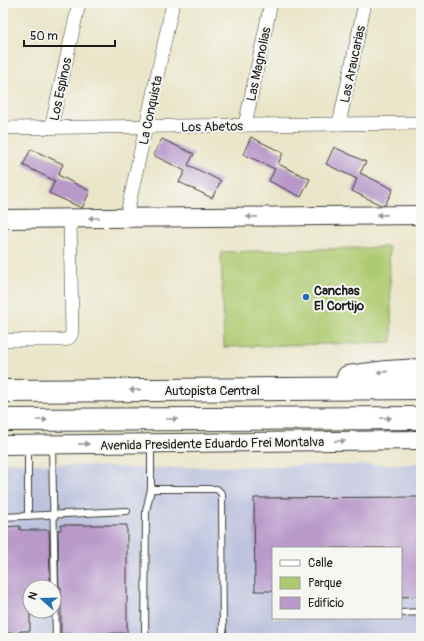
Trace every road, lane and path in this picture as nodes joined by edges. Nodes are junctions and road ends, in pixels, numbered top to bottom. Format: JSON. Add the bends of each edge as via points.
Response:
{"nodes":[{"id":1,"x":79,"y":3,"type":"edge"},
{"id":2,"x":173,"y":3,"type":"edge"},
{"id":3,"x":271,"y":3,"type":"edge"},
{"id":4,"x":365,"y":3,"type":"edge"},
{"id":5,"x":421,"y":123,"type":"edge"},
{"id":6,"x":339,"y":124,"type":"junction"},
{"id":7,"x":245,"y":125,"type":"junction"},
{"id":8,"x":146,"y":126,"type":"junction"},
{"id":9,"x":3,"y":128,"type":"edge"},
{"id":10,"x":51,"y":128,"type":"junction"},
{"id":11,"x":421,"y":215,"type":"edge"},
{"id":12,"x":70,"y":218,"type":"junction"},
{"id":13,"x":126,"y":218,"type":"junction"},
{"id":14,"x":3,"y":219,"type":"edge"},
{"id":15,"x":3,"y":340,"type":"edge"},
{"id":16,"x":421,"y":370,"type":"edge"},
{"id":17,"x":421,"y":388,"type":"edge"},
{"id":18,"x":286,"y":389,"type":"junction"},
{"id":19,"x":3,"y":391,"type":"edge"},
{"id":20,"x":421,"y":418,"type":"edge"},
{"id":21,"x":3,"y":420,"type":"edge"},
{"id":22,"x":421,"y":440,"type":"edge"},
{"id":23,"x":151,"y":443,"type":"junction"},
{"id":24,"x":52,"y":444,"type":"junction"},
{"id":25,"x":3,"y":445,"type":"edge"},
{"id":26,"x":28,"y":445,"type":"junction"},
{"id":27,"x":151,"y":489,"type":"junction"},
{"id":28,"x":128,"y":511,"type":"dead end"},
{"id":29,"x":53,"y":514,"type":"junction"},
{"id":30,"x":28,"y":516,"type":"junction"},
{"id":31,"x":3,"y":517,"type":"edge"},
{"id":32,"x":421,"y":612,"type":"edge"},
{"id":33,"x":402,"y":613,"type":"edge"},
{"id":34,"x":56,"y":638,"type":"edge"},
{"id":35,"x":145,"y":638,"type":"edge"},
{"id":36,"x":223,"y":638,"type":"edge"}],
"edges":[{"from":1,"to":10,"type":"street","name":"Los Espinos"},
{"from":2,"to":8,"type":"street","name":"La Conquista"},
{"from":3,"to":7,"type":"street","name":"Las Magnolias"},
{"from":4,"to":6,"type":"street","name":"Las Araucarias"},
{"from":5,"to":6,"type":"street","name":"Los Abetos"},
{"from":6,"to":7,"type":"street","name":"Los Abetos"},
{"from":7,"to":8,"type":"street","name":"Los Abetos"},
{"from":8,"to":10,"type":"street","name":"Los Abetos"},
{"from":8,"to":13,"type":"street","name":"La Conquista"},
{"from":9,"to":10,"type":"street","name":"Los Abetos"},
{"from":11,"to":13,"type":"main road","one_way":true},
{"from":13,"to":12,"type":"main road","one_way":true},
{"from":12,"to":14,"type":"main road"},
{"from":12,"to":15,"type":"street","via":[[72,336],[64,340]]},
{"from":16,"to":18,"type":"highway","one_way":true,"via":[[338,378]]},
{"from":17,"to":18,"type":"highway","name":"Autopista Central"},
{"from":18,"to":19,"type":"highway","name":"Autopista Central","one_way":true},
{"from":21,"to":20,"type":"highway","one_way":true},
{"from":23,"to":22,"type":"main road","name":"Avenida Presidente Eduardo Frei Montalva","one_way":true},
{"from":24,"to":23,"type":"main road","name":"Avenida Presidente Eduardo Frei Montalva","one_way":true},
{"from":23,"to":27,"type":"lane"},
{"from":24,"to":26,"type":"main road","name":"Avenida Presidente Eduardo Frei Montalva"},
{"from":24,"to":29,"type":"lane"},
{"from":25,"to":26,"type":"main road","name":"Avenida Presidente Eduardo Frei Montalva"},
{"from":26,"to":30,"type":"lane"},
{"from":27,"to":35,"type":"lane","via":[[146,511]]},
{"from":27,"to":36,"type":"lane","via":[[217,489],[222,494]]},
{"from":28,"to":29,"type":"lane"},
{"from":29,"to":30,"type":"lane"},
{"from":29,"to":34,"type":"lane"},
{"from":30,"to":31,"type":"lane"},
{"from":32,"to":33,"type":"lane"}]}
